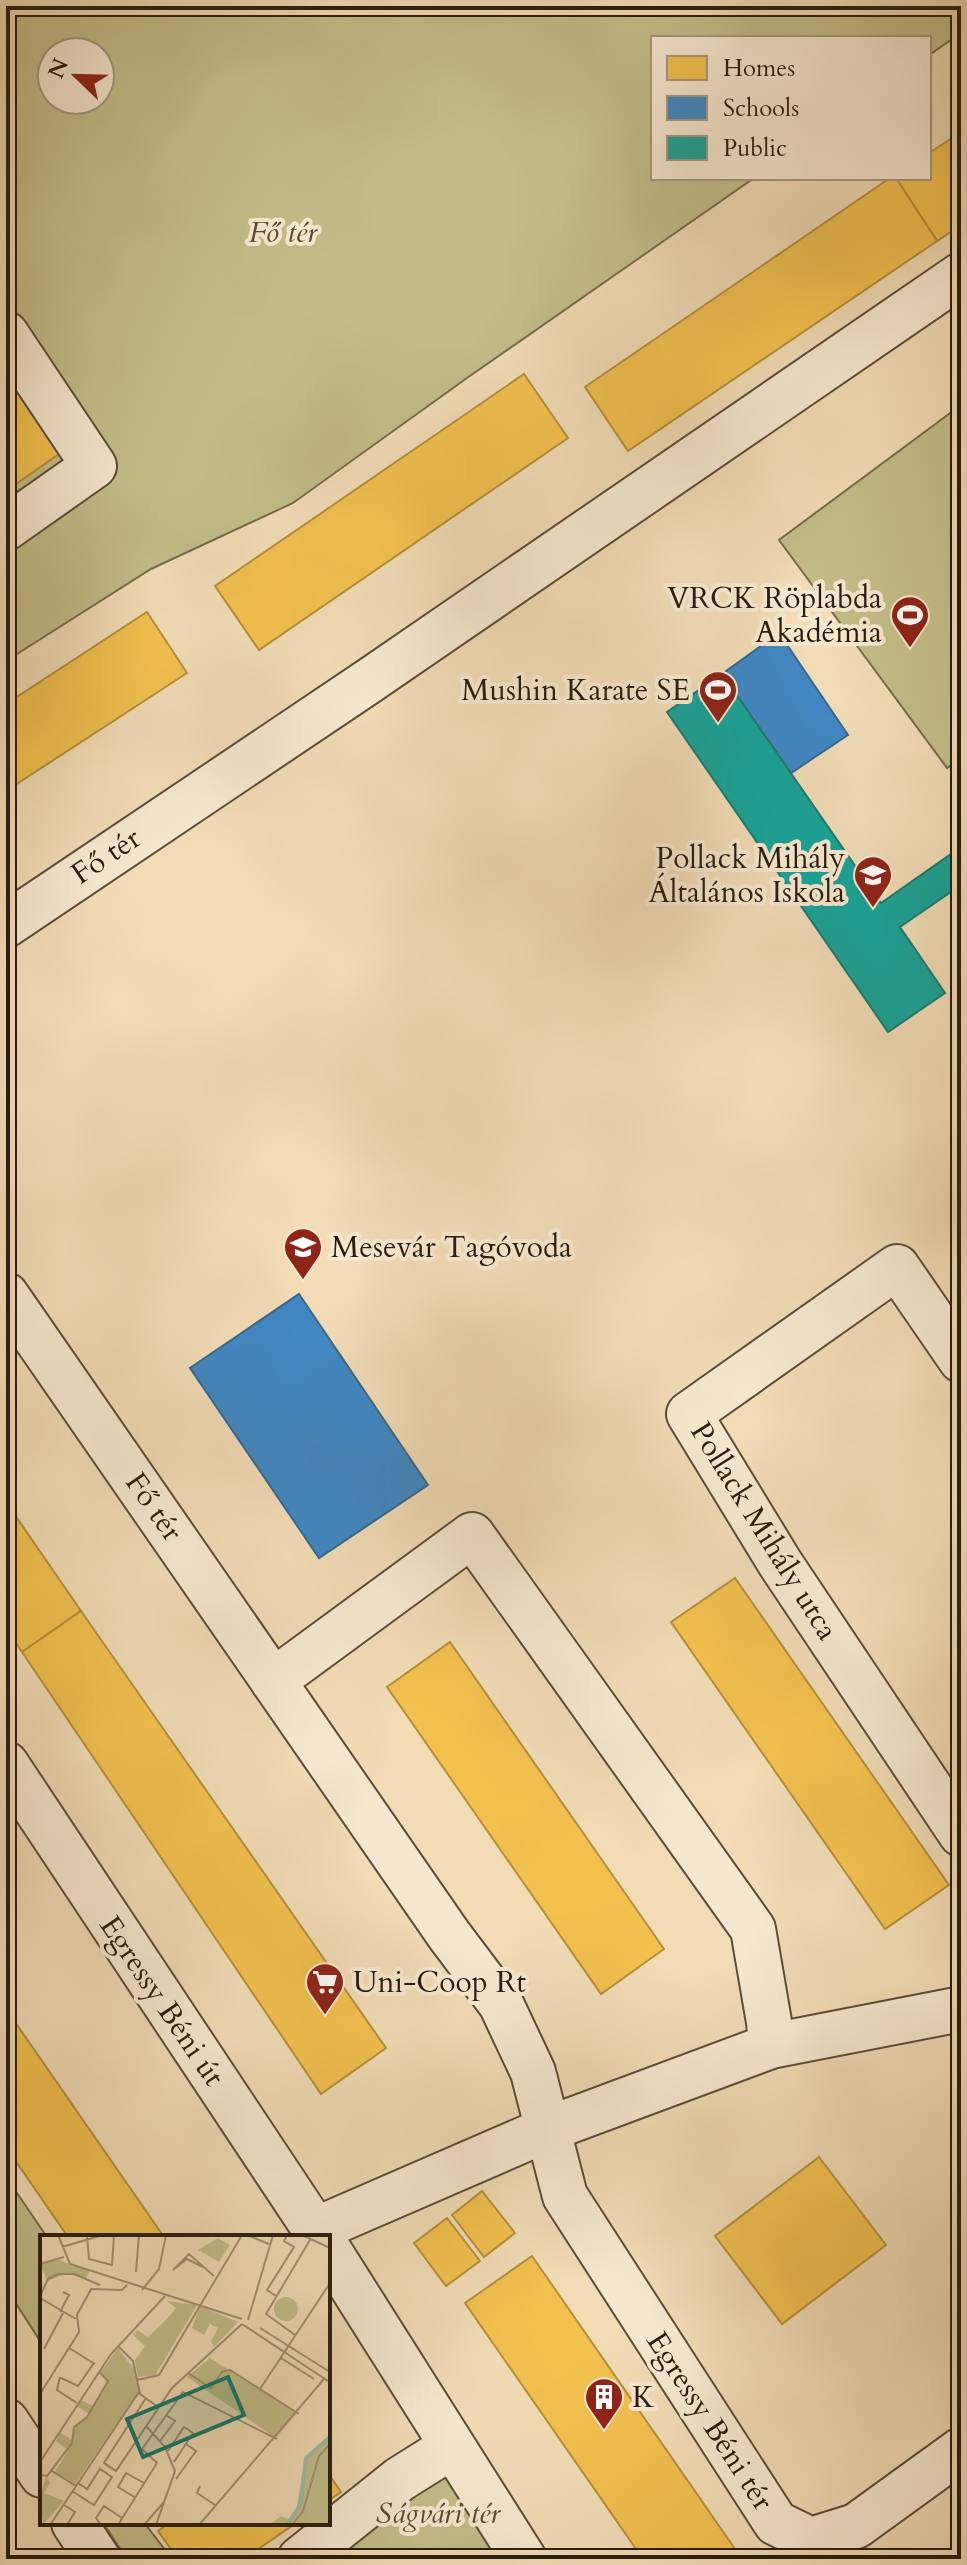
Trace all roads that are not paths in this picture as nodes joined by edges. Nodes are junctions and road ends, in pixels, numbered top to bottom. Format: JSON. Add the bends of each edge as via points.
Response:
{"nodes":[{"id":1,"x":961,"y":275,"type":"edge"},
{"id":2,"x":6,"y":334,"type":"edge"},
{"id":3,"x":6,"y":528,"type":"edge"},
{"id":4,"x":6,"y":925,"type":"edge"},
{"id":5,"x":6,"y":1295,"type":"edge"},
{"id":6,"x":961,"y":1360,"type":"edge"},
{"id":7,"x":273,"y":1681,"type":"junction"},
{"id":8,"x":9,"y":1775,"type":"edge"},
{"id":9,"x":961,"y":1834,"type":"edge"},
{"id":10,"x":961,"y":2009,"type":"edge"},
{"id":11,"x":771,"y":2046,"type":"junction"},
{"id":12,"x":548,"y":2129,"type":"junction"},
{"id":13,"x":318,"y":2235,"type":"edge"},
{"id":14,"x":329,"y":2235,"type":"edge"},
{"id":15,"x":330,"y":2253,"type":"edge"},
{"id":16,"x":6,"y":2421,"type":"edge"},
{"id":17,"x":451,"y":2447,"type":"junction"},
{"id":18,"x":961,"y":2450,"type":"edge"},
{"id":19,"x":40,"y":2472,"type":"edge"},
{"id":20,"x":300,"y":2559,"type":"edge"},
{"id":21,"x":524,"y":2559,"type":"edge"}],
"edges":[{"from":1,"to":4,"type":"street","name":"Fő tér"},
{"from":2,"to":3,"type":"street","via":[[94,466]]},
{"from":5,"to":7,"type":"street","name":"Fő tér"},
{"from":6,"to":9,"type":"street","name":"Pollack Mihály utca","via":[[897,1267],[689,1414],[780,1563]]},
{"from":7,"to":11,"type":"street","via":[[472,1535],[753,1929]]},
{"from":7,"to":12,"type":"street","via":[[501,2004],[533,2072]]},
{"from":8,"to":13,"type":"street","name":"Egressy Béni út"},
{"from":10,"to":11,"type":"street"},
{"from":11,"to":12,"type":"street"},
{"from":12,"to":14,"type":"street"},
{"from":12,"to":18,"type":"street","name":"Egressy Béni tér","via":[[565,2196],[776,2523],[811,2540],[856,2526]]},
{"from":15,"to":17,"type":"street","name":"Egressy Béni út"},
{"from":16,"to":19,"type":"street"},
{"from":17,"to":20,"type":"street","via":[[400,2479]]},
{"from":17,"to":21,"type":"street","name":"Egressy Béni út"}]}
